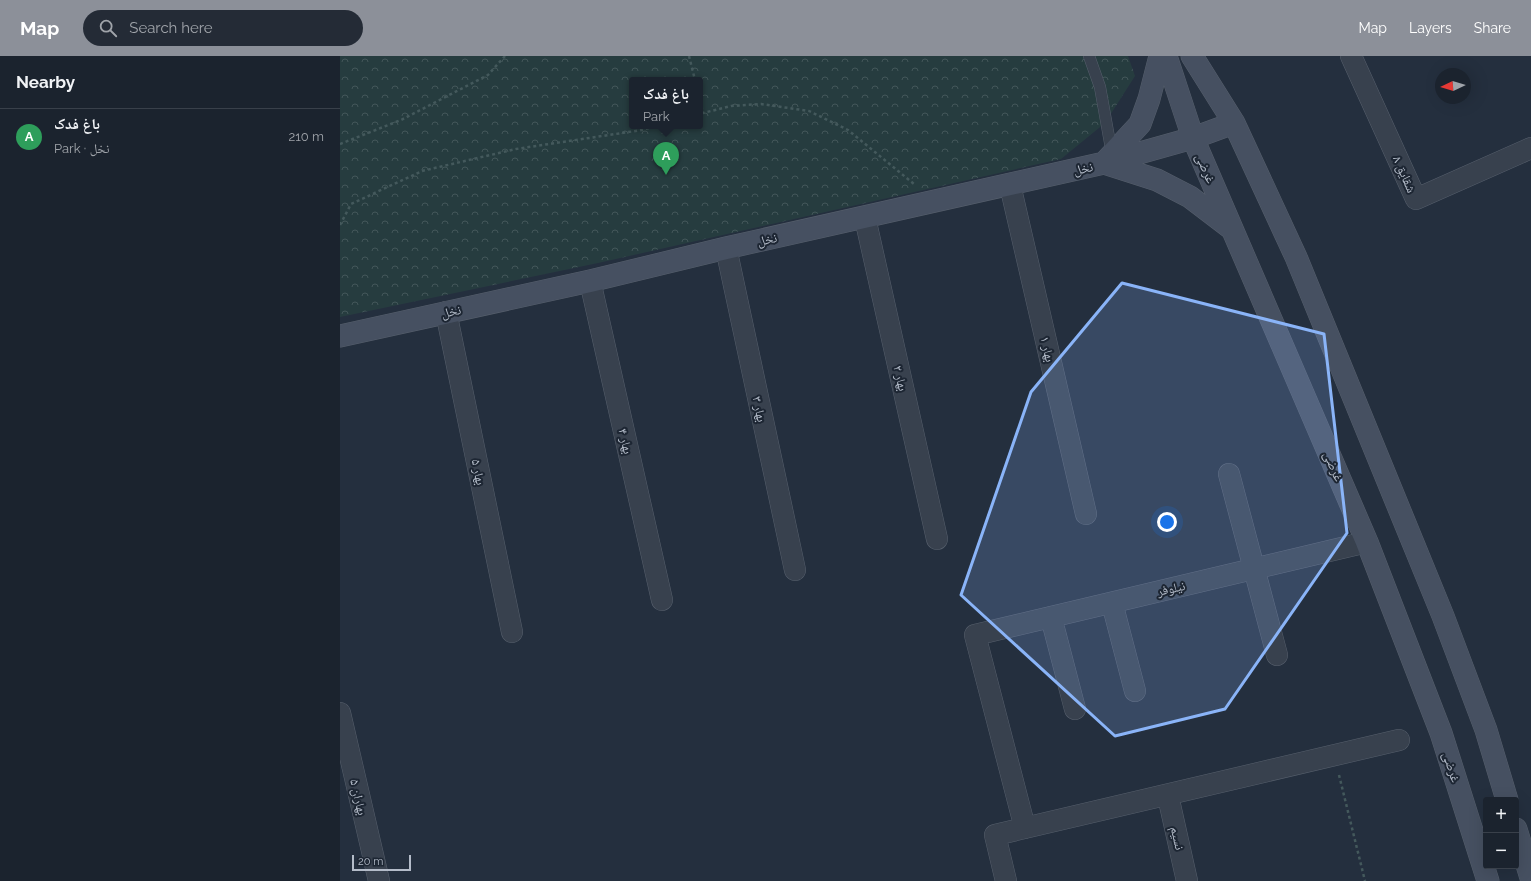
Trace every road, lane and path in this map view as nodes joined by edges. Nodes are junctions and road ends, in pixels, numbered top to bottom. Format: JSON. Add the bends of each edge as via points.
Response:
{"nodes":[{"id":1,"x":505,"y":56,"type":"edge"},
{"id":2,"x":689,"y":56,"type":"edge"},
{"id":3,"x":1089,"y":56,"type":"edge"},
{"id":4,"x":1160,"y":56,"type":"edge"},
{"id":5,"x":1166,"y":56,"type":"edge"},
{"id":6,"x":1192,"y":56,"type":"edge"},
{"id":7,"x":1351,"y":56,"type":"edge"},
{"id":8,"x":694,"y":77,"type":"edge"},
{"id":9,"x":703,"y":114,"type":"edge"},
{"id":10,"x":1234,"y":123,"type":"junction"},
{"id":11,"x":646,"y":129,"type":"edge"},
{"id":12,"x":1193,"y":138,"type":"junction"},
{"id":13,"x":340,"y":144,"type":"edge"},
{"id":14,"x":1531,"y":148,"type":"edge"},
{"id":15,"x":1108,"y":158,"type":"junction"},
{"id":16,"x":1010,"y":184,"type":"junction"},
{"id":17,"x":917,"y":187,"type":"dead end"},
{"id":18,"x":865,"y":218,"type":"junction"},
{"id":19,"x":340,"y":225,"type":"edge"},
{"id":20,"x":1233,"y":230,"type":"junction"},
{"id":21,"x":726,"y":248,"type":"junction"},
{"id":22,"x":590,"y":281,"type":"junction"},
{"id":23,"x":446,"y":312,"type":"junction"},
{"id":24,"x":340,"y":336,"type":"edge"},
{"id":25,"x":1229,"y":474,"type":"dead end"},
{"id":26,"x":1086,"y":514,"type":"dead end"},
{"id":27,"x":937,"y":539,"type":"dead end"},
{"id":28,"x":1367,"y":542,"type":"junction"},
{"id":29,"x":1255,"y":568,"type":"junction"},
{"id":30,"x":795,"y":570,"type":"dead end"},
{"id":31,"x":662,"y":600,"type":"dead end"},
{"id":32,"x":1112,"y":602,"type":"junction"},
{"id":33,"x":1051,"y":617,"type":"junction"},
{"id":34,"x":512,"y":632,"type":"dead end"},
{"id":35,"x":1276,"y":655,"type":"dead end"},
{"id":36,"x":1135,"y":691,"type":"dead end"},
{"id":37,"x":1075,"y":709,"type":"dead end"},
{"id":38,"x":341,"y":719,"type":"edge"},
{"id":39,"x":1399,"y":740,"type":"dead end"},
{"id":40,"x":1334,"y":756,"type":"junction"},
{"id":41,"x":1168,"y":796,"type":"junction"},
{"id":42,"x":1506,"y":797,"type":"edge"},
{"id":43,"x":1025,"y":828,"type":"junction"},
{"id":44,"x":1517,"y":833,"type":"edge"},
{"id":45,"x":1531,"y":878,"type":"edge"},
{"id":46,"x":379,"y":881,"type":"edge"},
{"id":47,"x":1006,"y":881,"type":"edge"},
{"id":48,"x":1187,"y":881,"type":"edge"},
{"id":49,"x":1365,"y":881,"type":"edge"},
{"id":50,"x":1488,"y":881,"type":"edge"}],
"edges":[{"from":1,"to":13,"type":"path","via":[[488,76],[401,120]]},
{"from":2,"to":8,"type":"path"},
{"from":3,"to":15,"type":"lane","via":[[1100,87]]},
{"from":4,"to":15,"type":"main road","via":[[1140,124]]},
{"from":5,"to":12,"type":"main road","name":"غرضی"},
{"from":6,"to":10,"type":"main road"},
{"from":7,"to":14,"type":"street","name":"شقایق ۸","via":[[1416,200]]},
{"from":9,"to":17,"type":"path","via":[[731,106],[761,104],[809,111],[848,130]]},
{"from":10,"to":12,"type":"main road","name":"نخل"},
{"from":10,"to":42,"type":"main road","via":[[1296,256],[1444,616],[1486,730]]},
{"from":11,"to":19,"type":"path","via":[[516,149],[422,171],[351,204]]},
{"from":12,"to":15,"type":"main road","name":"نخل"},
{"from":12,"to":20,"type":"main road","name":"غرضی"},
{"from":15,"to":16,"type":"main road","name":"نخل"},
{"from":15,"to":20,"type":"main road","via":[[1190,197]]},
{"from":16,"to":18,"type":"main road","name":"نخل"},
{"from":16,"to":26,"type":"street","name":"بهار ۱"},
{"from":18,"to":21,"type":"main road","name":"نخل"},
{"from":18,"to":27,"type":"street","name":"بهار ۲"},
{"from":20,"to":28,"type":"main road","name":"غرضی"},
{"from":21,"to":22,"type":"main road","name":"نخل"},
{"from":21,"to":30,"type":"street","name":"بهار ۳"},
{"from":22,"to":23,"type":"main road","name":"نخل"},
{"from":22,"to":31,"type":"street","name":"بهار ۴"},
{"from":23,"to":24,"type":"main road","name":"نخل"},
{"from":23,"to":34,"type":"street","name":"بهار ۵"},
{"from":25,"to":29,"type":"street"},
{"from":28,"to":29,"type":"street","name":"نيلوفر"},
{"from":28,"to":50,"type":"main road","name":"غرضی","via":[[1441,733]]},
{"from":29,"to":32,"type":"street","name":"نيلوفر"},
{"from":29,"to":35,"type":"street"},
{"from":32,"to":33,"type":"street","name":"نيلوفر"},
{"from":32,"to":36,"type":"street"},
{"from":33,"to":37,"type":"street"},
{"from":33,"to":43,"type":"street","name":"نيلوفر","via":[[975,635]]},
{"from":38,"to":46,"type":"street","name":"بهاران ۵"},
{"from":39,"to":40,"type":"street"},
{"from":40,"to":41,"type":"street"},
{"from":40,"to":49,"type":"path"},
{"from":41,"to":43,"type":"street"},
{"from":41,"to":48,"type":"street","name":"نسیم"},
{"from":43,"to":47,"type":"street","via":[[995,835]]},
{"from":44,"to":45,"type":"main road"}]}
